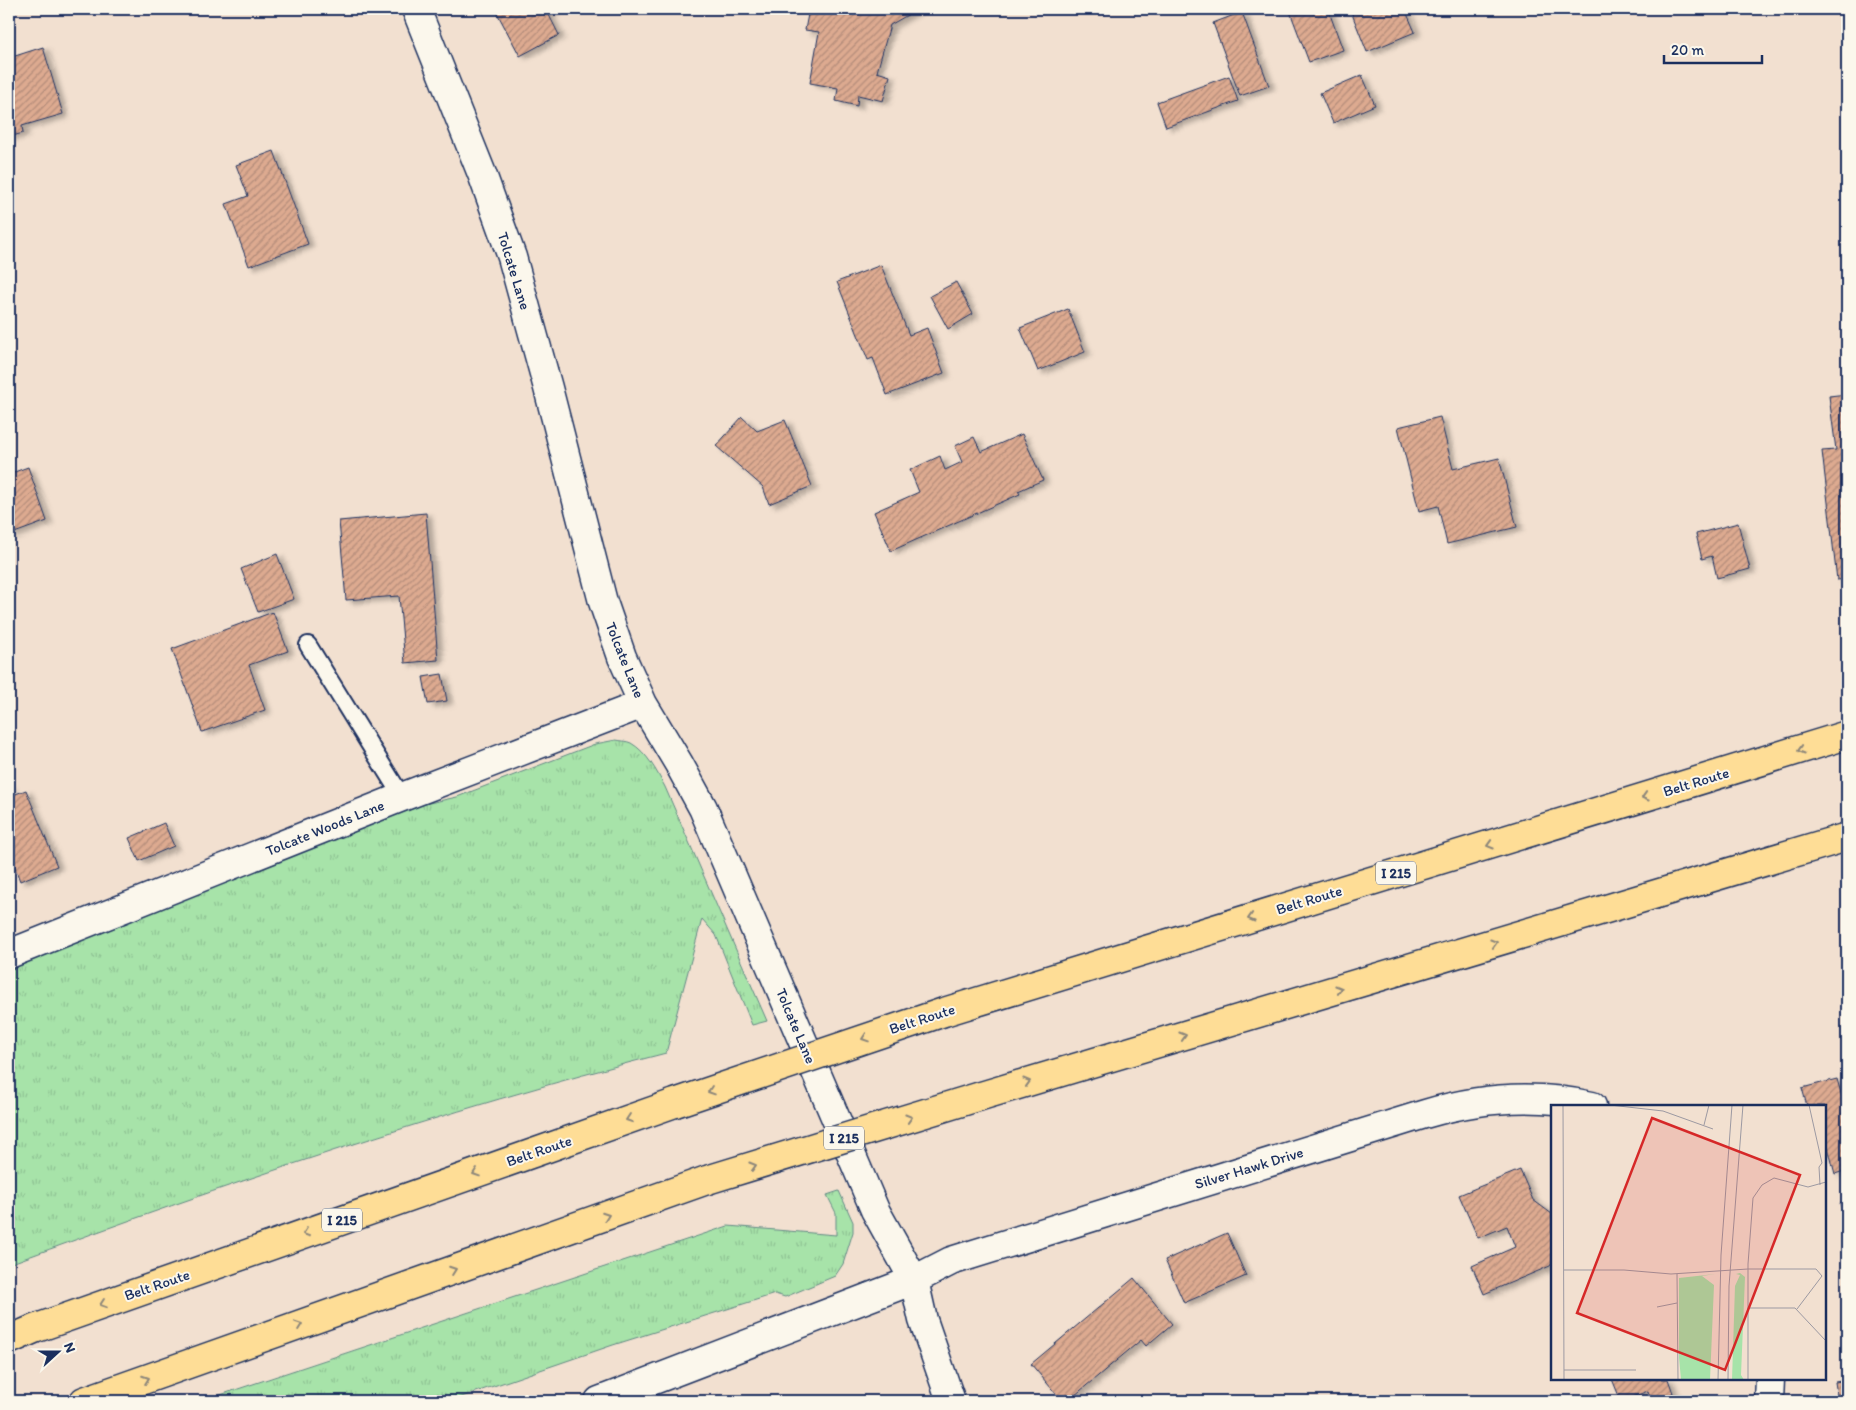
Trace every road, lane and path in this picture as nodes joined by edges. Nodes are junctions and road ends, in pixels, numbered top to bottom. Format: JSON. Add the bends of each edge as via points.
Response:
{"nodes":[{"id":1,"x":416,"y":9,"type":"edge"},
{"id":2,"x":308,"y":645,"type":"dead end"},
{"id":3,"x":643,"y":704,"type":"junction"},
{"id":4,"x":1847,"y":735,"type":"edge"},
{"id":5,"x":402,"y":797,"type":"junction"},
{"id":6,"x":1847,"y":837,"type":"edge"},
{"id":7,"x":9,"y":954,"type":"edge"},
{"id":8,"x":1586,"y":1105,"type":"edge"},
{"id":9,"x":914,"y":1280,"type":"junction"},
{"id":10,"x":9,"y":1340,"type":"edge"},
{"id":11,"x":1770,"y":1380,"type":"edge"},
{"id":12,"x":84,"y":1401,"type":"edge"},
{"id":13,"x":599,"y":1401,"type":"edge"},
{"id":14,"x":951,"y":1401,"type":"edge"},
{"id":15,"x":1769,"y":1401,"type":"edge"}],
"edges":[{"from":1,"to":3,"type":"street","name":"Tolcate Lane","via":[[512,257],[602,602]]},
{"from":2,"to":5,"type":"lane"},
{"from":3,"to":5,"type":"street","name":"Tolcate Woods Lane"},
{"from":3,"to":9,"type":"street","name":"Tolcate Lane","via":[[703,808],[875,1210]]},
{"from":4,"to":10,"type":"highway","name":"Belt Route","number":"I 215","one_way":true,"bridge":true,"via":[[944,1012],[675,1103]]},
{"from":5,"to":7,"type":"street","name":"Tolcate Woods Lane"},
{"from":12,"to":6,"type":"highway","number":"I 215","one_way":true,"bridge":true,"via":[[707,1180]]},
{"from":8,"to":9,"type":"street","name":"Silver Hawk Drive","via":[[1517,1097],[1455,1105],[950,1261]]},
{"from":9,"to":13,"type":"street"},
{"from":9,"to":14,"type":"street","name":"Tolcate Lane","via":[[923,1320]]},
{"from":11,"to":15,"type":"street"}]}
